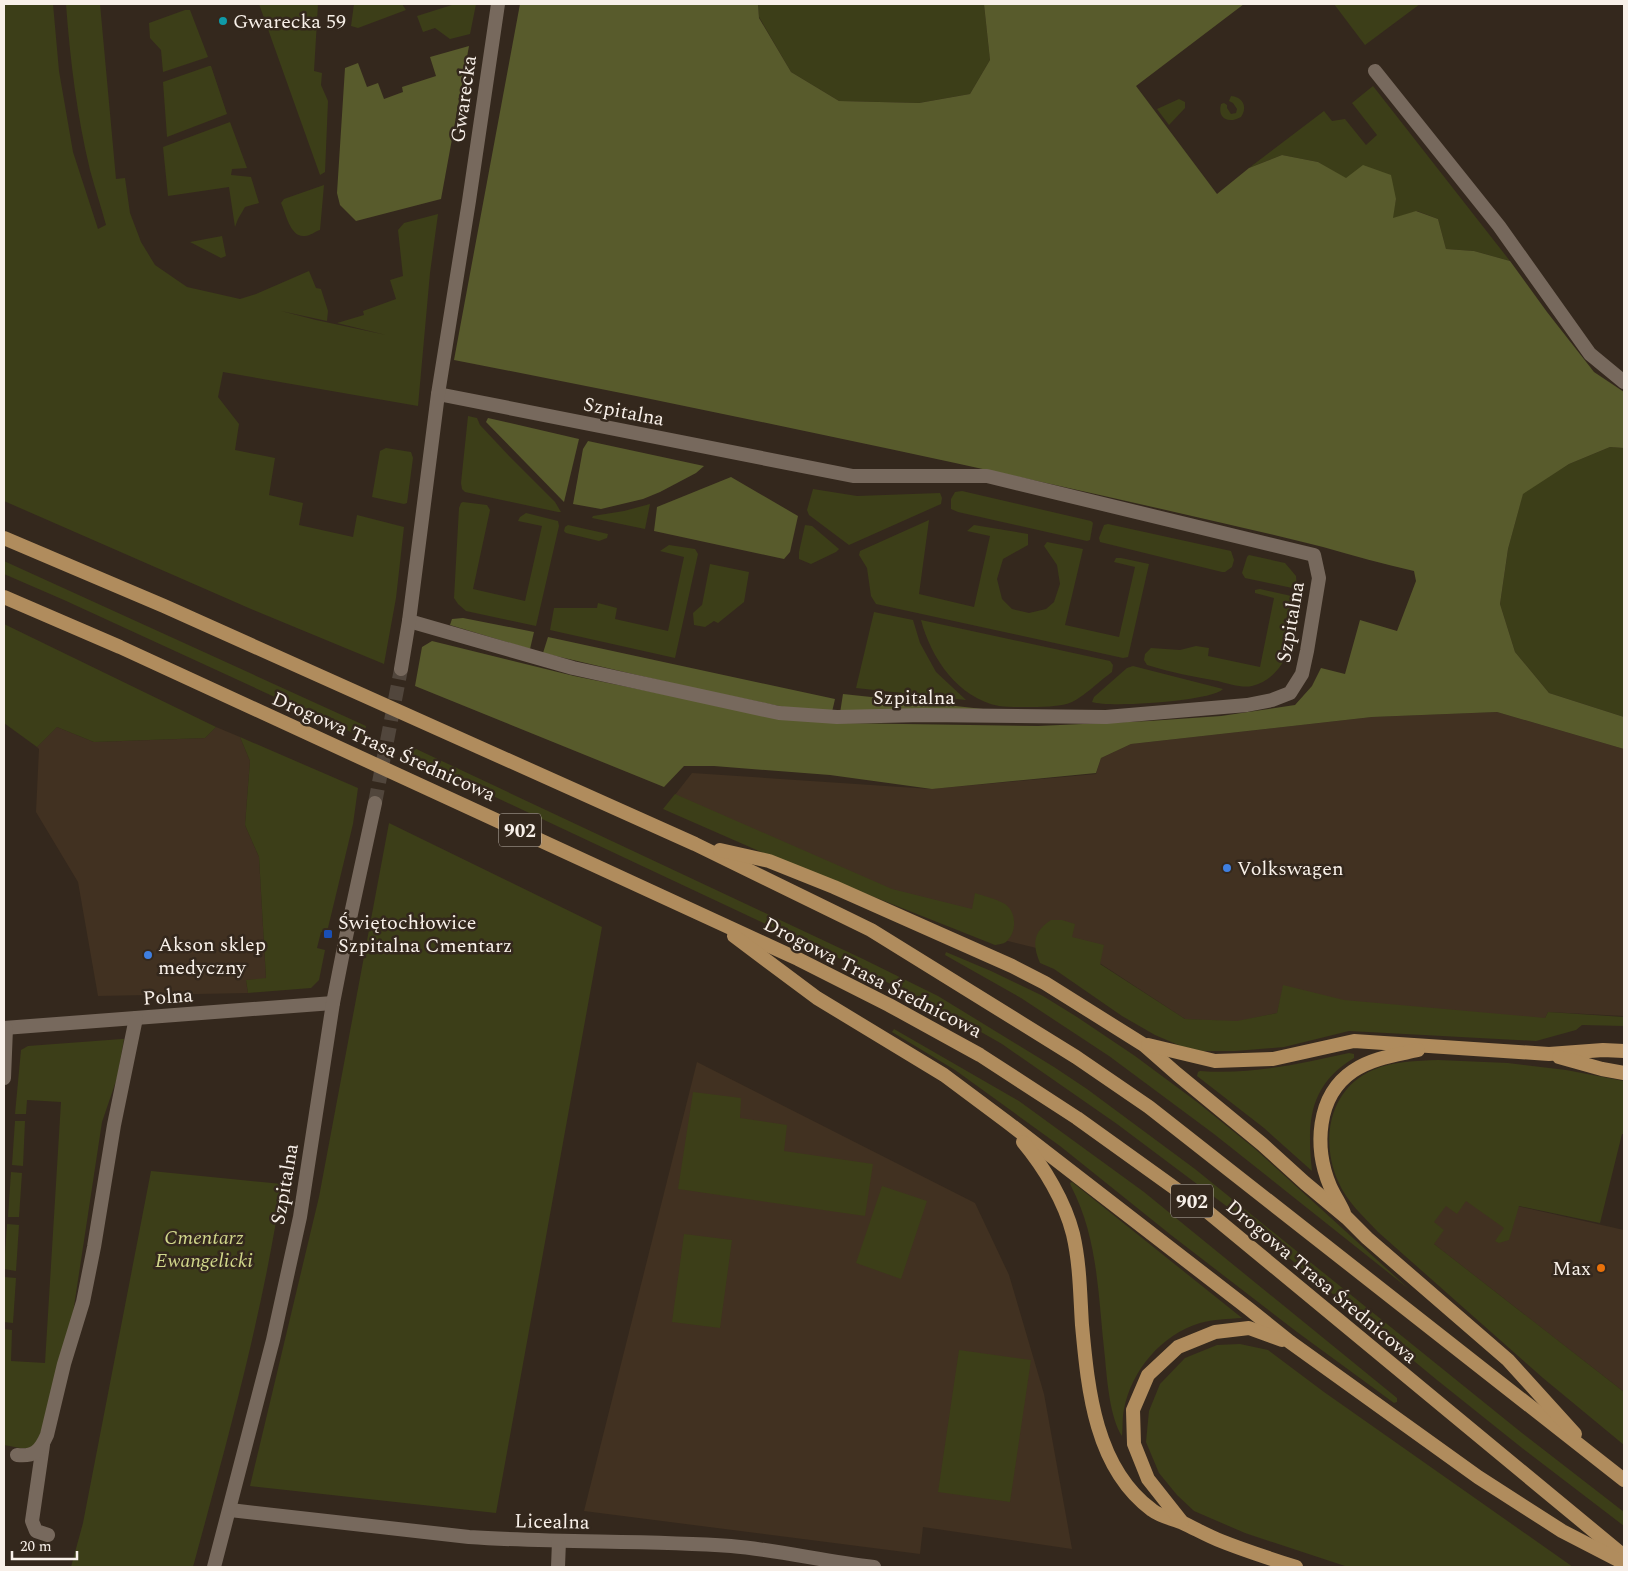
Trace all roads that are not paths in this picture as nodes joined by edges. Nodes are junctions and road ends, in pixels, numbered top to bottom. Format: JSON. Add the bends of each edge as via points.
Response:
{"nodes":[{"id":1,"x":498,"y":4,"type":"edge"},
{"id":2,"x":1375,"y":71,"type":"dead end"},
{"id":3,"x":1624,"y":382,"type":"edge"},
{"id":4,"x":438,"y":394,"type":"junction"},
{"id":5,"x":4,"y":538,"type":"edge"},
{"id":6,"x":4,"y":597,"type":"edge"},
{"id":7,"x":409,"y":621,"type":"junction"},
{"id":8,"x":401,"y":669,"type":"tunnel mouth"},
{"id":9,"x":375,"y":803,"type":"tunnel mouth"},
{"id":10,"x":695,"y":844,"type":"junction"},
{"id":11,"x":711,"y":919,"type":"junction"},
{"id":12,"x":333,"y":1003,"type":"junction"},
{"id":13,"x":136,"y":1018,"type":"junction"},
{"id":14,"x":5,"y":1028,"type":"edge"},
{"id":15,"x":1144,"y":1045,"type":"junction"},
{"id":16,"x":1433,"y":1047,"type":"junction"},
{"id":17,"x":1624,"y":1051,"type":"edge"},
{"id":18,"x":1549,"y":1054,"type":"junction"},
{"id":19,"x":1624,"y":1073,"type":"edge"},
{"id":20,"x":4,"y":1078,"type":"edge"},
{"id":21,"x":1006,"y":1122,"type":"junction"},
{"id":22,"x":1347,"y":1218,"type":"junction"},
{"id":23,"x":1290,"y":1342,"type":"junction"},
{"id":24,"x":43,"y":1445,"type":"junction"},
{"id":25,"x":17,"y":1456,"type":"dead end"},
{"id":26,"x":1602,"y":1464,"type":"junction"},
{"id":27,"x":1624,"y":1480,"type":"edge"},
{"id":28,"x":230,"y":1510,"type":"junction"},
{"id":29,"x":1183,"y":1523,"type":"junction"},
{"id":30,"x":48,"y":1536,"type":"dead end"},
{"id":31,"x":559,"y":1540,"type":"junction"},
{"id":32,"x":1624,"y":1556,"type":"edge"},
{"id":33,"x":1624,"y":1563,"type":"edge"},
{"id":34,"x":859,"y":1566,"type":"edge"},
{"id":35,"x":214,"y":1567,"type":"edge"},
{"id":36,"x":558,"y":1567,"type":"edge"},
{"id":37,"x":874,"y":1567,"type":"edge"},
{"id":38,"x":1296,"y":1567,"type":"edge"}],
"edges":[{"from":1,"to":4,"type":"street","name":"Gwarecka"},
{"from":2,"to":3,"type":"street","via":[[1499,226],[1590,354]]},
{"from":4,"to":7,"type":"street"},
{"from":4,"to":7,"type":"street","name":"Szpitalna","via":[[853,476],[986,476],[1314,555],[1319,578],[1302,674],[1290,693],[1247,705],[1106,717],[837,717],[779,713],[573,668]]},
{"from":5,"to":10,"type":"main road","name":"Drogowa Trasa Średnicowa","number":"902","via":[[164,606]]},
{"from":6,"to":11,"type":"main road","name":"Drogowa Trasa Średnicowa","number":"902","via":[[120,647]]},
{"from":7,"to":8,"type":"street"},
{"from":9,"to":12,"type":"street","name":"Szpitalna"},
{"from":10,"to":15,"type":"main road","via":[[769,861],[1012,966]]},
{"from":10,"to":26,"type":"main road","name":"Drogowa Trasa Średnicowa","number":"902","via":[[871,930],[1076,1056],[1148,1107]]},
{"from":11,"to":21,"type":"main road","via":[[818,998],[944,1075]]},
{"from":11,"to":32,"type":"main road","name":"Drogowa Trasa Średnicowa","number":"902","via":[[798,959],[933,1029],[980,1055],[1077,1118],[1208,1212]]},
{"from":12,"to":13,"type":"street","name":"Polna"},
{"from":12,"to":28,"type":"street","name":"Szpitalna","via":[[300,1217]]},
{"from":13,"to":14,"type":"street","name":"Polna"},
{"from":13,"to":24,"type":"street","via":[[83,1302]]},
{"from":14,"to":20,"type":"street","name":"Polna"},
{"from":15,"to":16,"type":"main road","via":[[1215,1061],[1272,1059],[1354,1041]]},
{"from":15,"to":22,"type":"main road"},
{"from":16,"to":18,"type":"main road"},
{"from":16,"to":22,"type":"main road","via":[[1380,1059],[1353,1071],[1337,1085],[1327,1101],[1321,1127],[1321,1157],[1330,1185]]},
{"from":17,"to":18,"type":"main road"},
{"from":18,"to":19,"type":"main road"},
{"from":21,"to":23,"type":"main road"},
{"from":21,"to":29,"type":"main road","via":[[1036,1158],[1063,1206],[1072,1233],[1078,1260],[1090,1394],[1105,1445],[1133,1493],[1153,1512]]},
{"from":22,"to":26,"type":"main road","via":[[1508,1360]]},
{"from":23,"to":29,"type":"main road","via":[[1249,1328],[1215,1332],[1178,1346],[1148,1376],[1133,1410],[1134,1444],[1148,1479]]},
{"from":23,"to":33,"type":"main road","via":[[1478,1477],[1562,1530]]},
{"from":24,"to":25,"type":"street","via":[[28,1456]]},
{"from":24,"to":30,"type":"street","via":[[32,1521],[36,1531]]},
{"from":26,"to":27,"type":"main road","name":"Drogowa Trasa Średnicowa","number":"902"},
{"from":28,"to":31,"type":"street","name":"Licealna","via":[[469,1537]]},
{"from":28,"to":35,"type":"street","name":"Szpitalna"},
{"from":29,"to":38,"type":"main road","via":[[1220,1541]]},
{"from":31,"to":34,"type":"street","name":"Licealna","via":[[734,1546]]},
{"from":31,"to":36,"type":"street"},
{"from":34,"to":37,"type":"street","name":"Licealna"}]}
